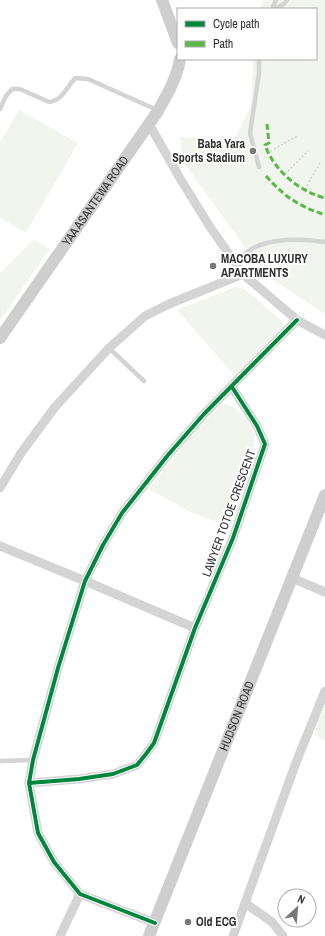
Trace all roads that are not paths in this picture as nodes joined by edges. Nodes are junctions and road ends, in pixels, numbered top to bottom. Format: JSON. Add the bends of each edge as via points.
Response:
{"nodes":[{"id":1,"x":162,"y":0,"type":"edge"},
{"id":2,"x":287,"y":0,"type":"edge"},
{"id":3,"x":275,"y":8,"type":"edge"},
{"id":4,"x":177,"y":40,"type":"edge"},
{"id":5,"x":180,"y":60,"type":"edge"},
{"id":6,"x":259,"y":60,"type":"edge"},
{"id":7,"x":0,"y":109,"type":"edge"},
{"id":8,"x":158,"y":111,"type":"junction"},
{"id":9,"x":149,"y":124,"type":"junction"},
{"id":10,"x":259,"y":167,"type":"dead end"},
{"id":11,"x":325,"y":242,"type":"edge"},
{"id":12,"x":233,"y":260,"type":"junction"},
{"id":13,"x":243,"y":274,"type":"junction"},
{"id":14,"x":297,"y":320,"type":"junction"},
{"id":15,"x":325,"y":335,"type":"edge"},
{"id":16,"x":0,"y":338,"type":"edge"},
{"id":17,"x":109,"y":348,"type":"junction"},
{"id":18,"x":144,"y":381,"type":"dead end"},
{"id":19,"x":232,"y":386,"type":"junction"},
{"id":20,"x":0,"y":488,"type":"edge"},
{"id":21,"x":325,"y":495,"type":"edge"},
{"id":22,"x":0,"y":546,"type":"edge"},
{"id":23,"x":292,"y":578,"type":"junction"},
{"id":24,"x":85,"y":581,"type":"junction"},
{"id":25,"x":325,"y":592,"type":"edge"},
{"id":26,"x":195,"y":628,"type":"junction"},
{"id":27,"x":325,"y":691,"type":"edge"},
{"id":28,"x":33,"y":760,"type":"junction"},
{"id":29,"x":0,"y":761,"type":"edge"},
{"id":30,"x":29,"y":782,"type":"junction"},
{"id":31,"x":80,"y":894,"type":"junction"},
{"id":32,"x":245,"y":904,"type":"junction"},
{"id":33,"x":155,"y":923,"type":"junction"},
{"id":34,"x":60,"y":936,"type":"edge"},
{"id":35,"x":149,"y":936,"type":"edge"},
{"id":36,"x":233,"y":936,"type":"edge"},
{"id":37,"x":283,"y":936,"type":"edge"}],
"edges":[{"from":1,"to":4,"type":"street"},
{"from":2,"to":3,"type":"lane"},
{"from":5,"to":8,"type":"street","name":"YAA ASANTEWA ROAD","via":[[174,81]]},
{"from":6,"to":10,"type":"lane","via":[[250,133]]},
{"from":7,"to":8,"type":"lane","via":[[12,90],[20,90],[54,102],[75,78],[80,78],[88,79]]},
{"from":8,"to":9,"type":"street","name":"YAA ASANTEWA ROAD"},
{"from":9,"to":12,"type":"street","via":[[210,227]]},
{"from":9,"to":16,"type":"street","name":"YAA ASANTEWA ROAD"},
{"from":11,"to":12,"type":"lane","via":[[275,241],[259,245]]},
{"from":12,"to":13,"type":"street"},
{"from":13,"to":14,"type":"street"},
{"from":13,"to":17,"type":"street","via":[[145,316]]},
{"from":14,"to":15,"type":"street"},
{"from":14,"to":19,"type":"street"},
{"from":17,"to":18,"type":"lane"},
{"from":17,"to":20,"type":"street","via":[[55,407],[21,453]]},
{"from":19,"to":24,"type":"street","via":[[168,455],[122,513]]},
{"from":19,"to":26,"type":"street","name":"LAWYER TOTOE CRESCENT","via":[[265,444],[233,538]]},
{"from":21,"to":23,"type":"street","name":"HUDSON ROAD"},
{"from":22,"to":24,"type":"street"},
{"from":23,"to":25,"type":"street"},
{"from":23,"to":33,"type":"street","name":"HUDSON ROAD"},
{"from":24,"to":26,"type":"street"},
{"from":24,"to":28,"type":"street"},
{"from":26,"to":30,"type":"street","name":"LAWYER TOTOE CRESCENT","via":[[154,743],[137,766],[106,775],[79,779]]},
{"from":27,"to":32,"type":"street","via":[[296,760]]},
{"from":28,"to":29,"type":"lane"},
{"from":28,"to":30,"type":"street"},
{"from":30,"to":31,"type":"street","via":[[38,833],[54,862]]},
{"from":31,"to":33,"type":"street"},
{"from":31,"to":34,"type":"street"},
{"from":32,"to":36,"type":"street"},
{"from":32,"to":37,"type":"street","via":[[272,922]]},
{"from":33,"to":35,"type":"street","name":"HUDSON ROAD"}]}
